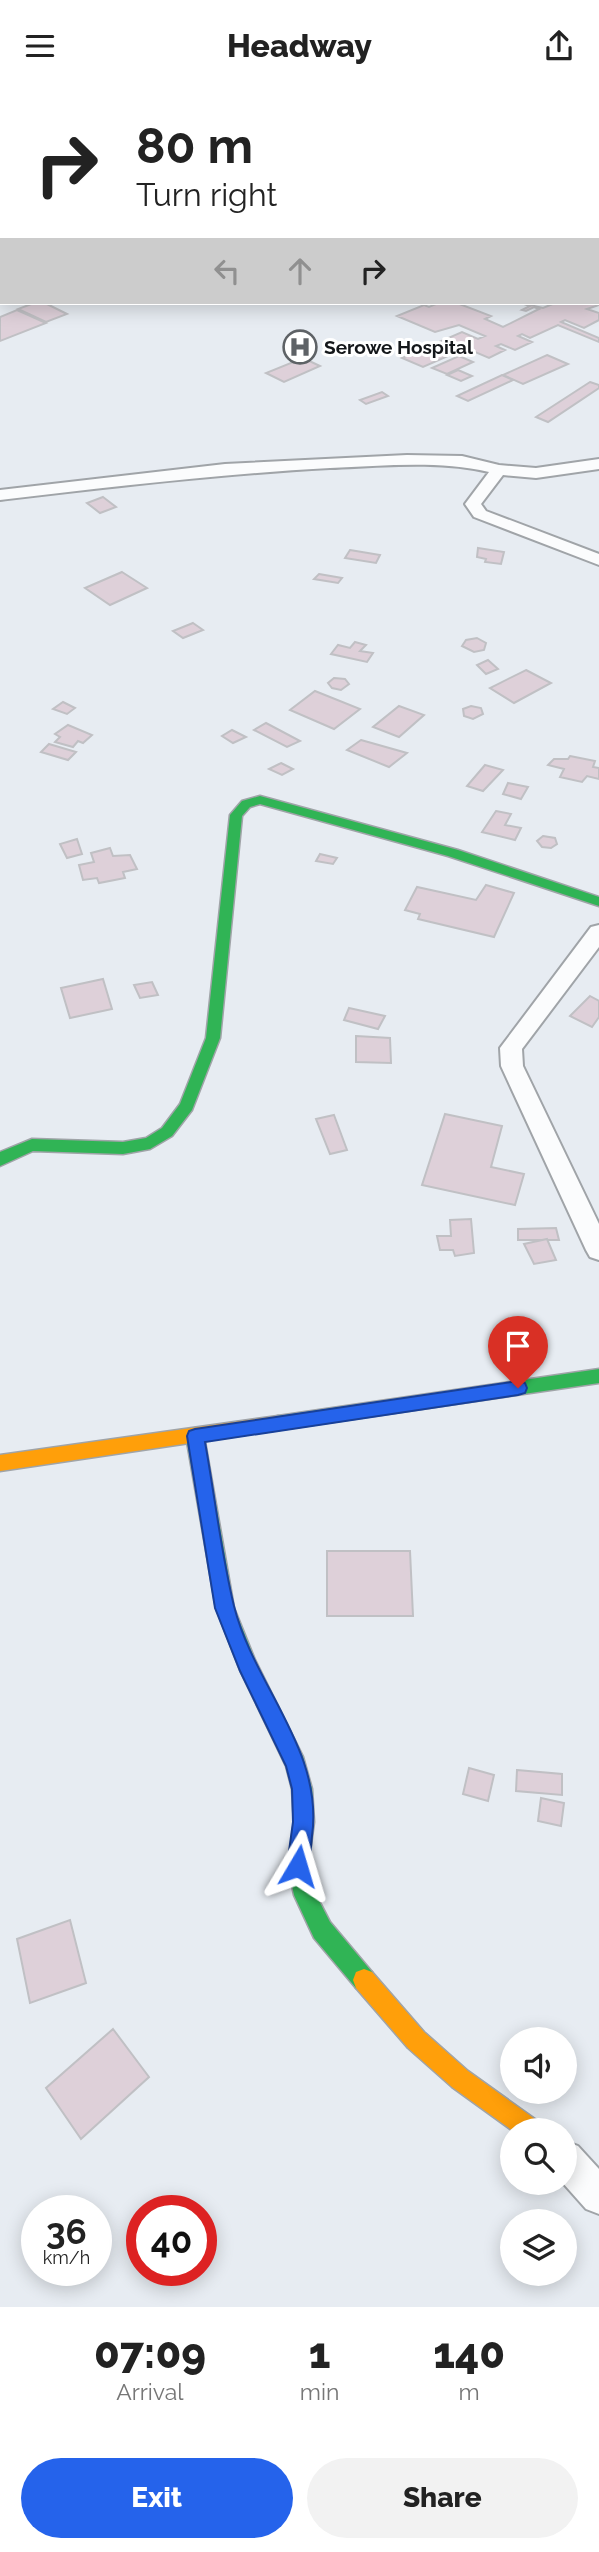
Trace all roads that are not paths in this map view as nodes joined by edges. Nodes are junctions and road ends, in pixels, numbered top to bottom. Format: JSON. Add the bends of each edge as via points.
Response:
{"nodes":[{"id":1,"x":599,"y":464,"type":"edge"},
{"id":2,"x":499,"y":470,"type":"junction"},
{"id":3,"x":0,"y":495,"type":"edge"},
{"id":4,"x":599,"y":560,"type":"edge"},
{"id":5,"x":599,"y":902,"type":"edge"},
{"id":6,"x":599,"y":932,"type":"edge"},
{"id":7,"x":0,"y":1160,"type":"edge"},
{"id":8,"x":599,"y":1250,"type":"edge"},
{"id":9,"x":599,"y":1376,"type":"edge"},
{"id":10,"x":195,"y":1436,"type":"junction"},
{"id":11,"x":0,"y":1463,"type":"edge"},
{"id":12,"x":514,"y":2118,"type":"edge"},
{"id":13,"x":577,"y":2172,"type":"edge"},
{"id":14,"x":599,"y":2196,"type":"edge"}],
"edges":[{"from":1,"to":2,"type":"street","via":[[555,472]]},
{"from":2,"to":3,"type":"street","via":[[462,461],[407,460],[225,470]]},
{"from":2,"to":4,"type":"street","via":[[473,504],[480,514]]},
{"from":5,"to":7,"type":"street","via":[[453,853],[291,808],[260,800],[246,804],[236,815],[213,1038],[187,1106],[167,1132],[150,1143],[123,1148],[32,1145]]},
{"from":6,"to":8,"type":"street","via":[[511,1048],[512,1066]]},
{"from":9,"to":10,"type":"street"},
{"from":10,"to":11,"type":"street"},
{"from":10,"to":12,"type":"street","via":[[225,1608],[296,1764],[304,1822],[298,1866],[321,1930],[416,2040],[460,2080]]},
{"from":13,"to":14,"type":"street"}]}
